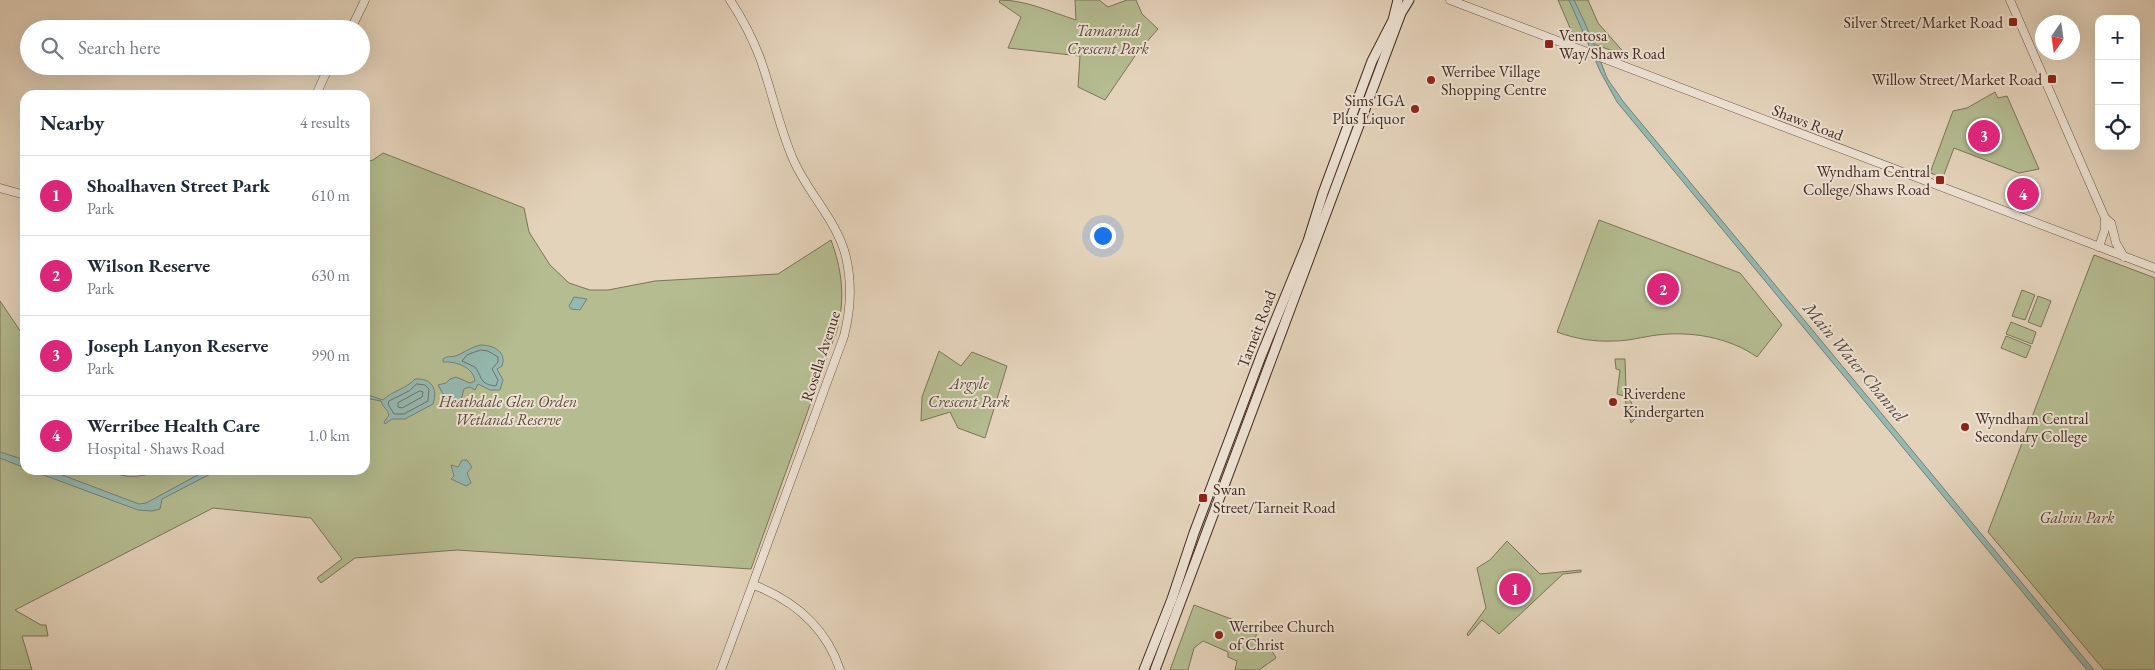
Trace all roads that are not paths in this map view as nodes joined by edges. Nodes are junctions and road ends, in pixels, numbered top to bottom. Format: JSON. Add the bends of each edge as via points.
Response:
{"nodes":[{"id":1,"x":365,"y":0,"type":"edge"},
{"id":2,"x":730,"y":0,"type":"edge"},
{"id":3,"x":1398,"y":0,"type":"edge"},
{"id":4,"x":1408,"y":0,"type":"edge"},
{"id":5,"x":1450,"y":0,"type":"edge"},
{"id":6,"x":2010,"y":0,"type":"edge"},
{"id":7,"x":355,"y":20,"type":"edge"},
{"id":8,"x":326,"y":75,"type":"edge"},
{"id":9,"x":330,"y":75,"type":"edge"},
{"id":10,"x":1365,"y":80,"type":"junction"},
{"id":11,"x":322,"y":84,"type":"junction"},
{"id":12,"x":1376,"y":85,"type":"junction"},
{"id":13,"x":319,"y":90,"type":"edge"},
{"id":14,"x":1359,"y":97,"type":"junction"},
{"id":15,"x":1370,"y":101,"type":"junction"},
{"id":16,"x":0,"y":188,"type":"edge"},
{"id":17,"x":20,"y":194,"type":"edge"},
{"id":18,"x":2105,"y":218,"type":"junction"},
{"id":19,"x":2100,"y":247,"type":"junction"},
{"id":20,"x":2124,"y":257,"type":"junction"},
{"id":21,"x":2155,"y":268,"type":"edge"},
{"id":22,"x":1248,"y":390,"type":"junction"},
{"id":23,"x":1258,"y":394,"type":"junction"},
{"id":24,"x":754,"y":585,"type":"junction"},
{"id":25,"x":721,"y":670,"type":"edge"},
{"id":26,"x":840,"y":670,"type":"edge"},
{"id":27,"x":1144,"y":670,"type":"edge"},
{"id":28,"x":1155,"y":670,"type":"edge"}],
"edges":[{"from":1,"to":7,"type":"street"},
{"from":2,"to":24,"type":"street","name":"Rosella Avenue","via":[[760,59],[794,161],[839,236],[850,288],[844,336]]},
{"from":3,"to":10,"type":"main road","name":"Tarneit Road","via":[[1393,20],[1378,46]]},
{"from":4,"to":12,"type":"main road","name":"Tarneit Road"},
{"from":5,"to":19,"type":"street","name":"Shaws Road"},
{"from":6,"to":18,"type":"street"},
{"from":8,"to":11,"type":"street"},
{"from":9,"to":11,"type":"street"},
{"from":10,"to":12,"type":"main road"},
{"from":10,"to":14,"type":"main road","name":"Tarneit Road"},
{"from":11,"to":13,"type":"street"},
{"from":12,"to":15,"type":"main road","name":"Tarneit Road"},
{"from":14,"to":15,"type":"main road"},
{"from":14,"to":22,"type":"main road","name":"Tarneit Road","via":[[1308,241]]},
{"from":15,"to":23,"type":"main road","name":"Tarneit Road"},
{"from":16,"to":17,"type":"street"},
{"from":18,"to":19,"type":"street","via":[[2106,229]]},
{"from":18,"to":20,"type":"street","via":[[2112,223],[2116,244]]},
{"from":19,"to":20,"type":"street","name":"Shaws Road"},
{"from":20,"to":21,"type":"street","name":"Shaws Road"},
{"from":22,"to":23,"type":"main road"},
{"from":22,"to":27,"type":"main road","name":"Tarneit Road"},
{"from":23,"to":28,"type":"main road","name":"Tarneit Road"},
{"from":24,"to":25,"type":"street","name":"Rosella Avenue"},
{"from":24,"to":26,"type":"street","via":[[780,596],[808,618],[827,641]]}]}
